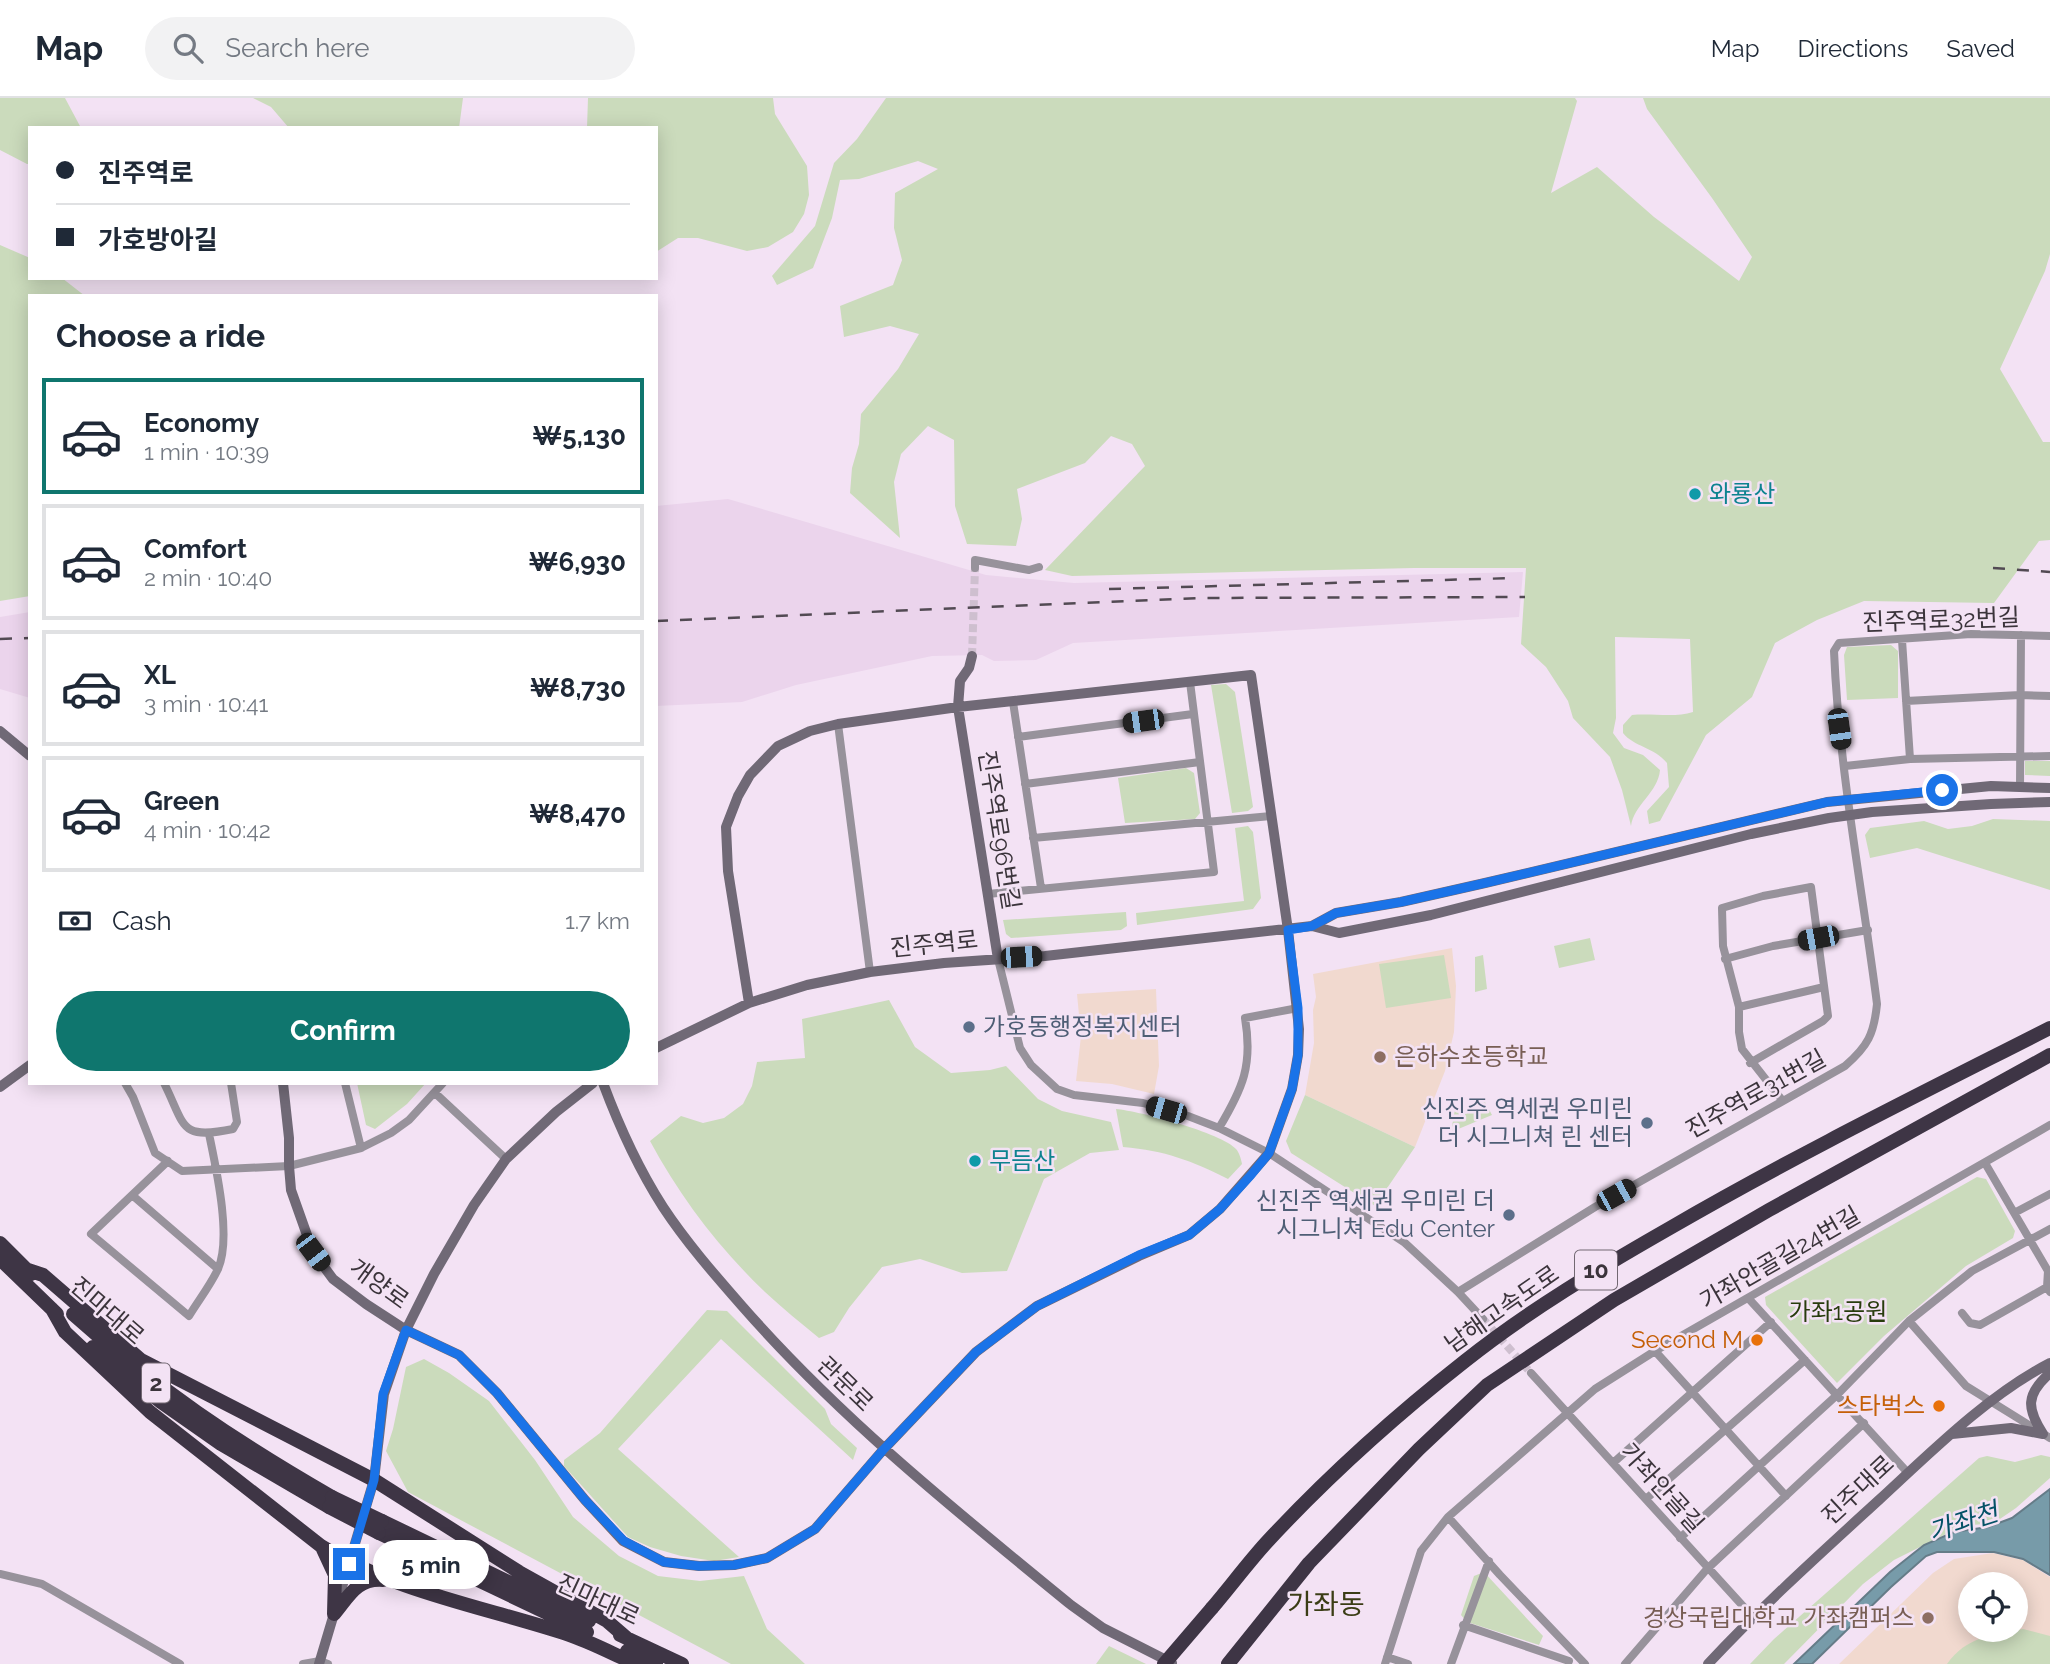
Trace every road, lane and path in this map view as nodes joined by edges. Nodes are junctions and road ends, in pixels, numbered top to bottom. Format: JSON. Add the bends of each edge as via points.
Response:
{"nodes":[{"id":1,"x":1039,"y":567,"type":"dead end"},
{"id":2,"x":975,"y":568,"type":"dead end"},
{"id":3,"x":2021,"y":635,"type":"junction"},
{"id":4,"x":2050,"y":636,"type":"edge"},
{"id":5,"x":1902,"y":640,"type":"junction"},
{"id":6,"x":972,"y":656,"type":"tunnel mouth"},
{"id":7,"x":1190,"y":682,"type":"junction"},
{"id":8,"x":2020,"y":695,"type":"junction"},
{"id":9,"x":2050,"y":696,"type":"edge"},
{"id":10,"x":1906,"y":701,"type":"junction"},
{"id":11,"x":1013,"y":702,"type":"junction"},
{"id":12,"x":958,"y":707,"type":"junction"},
{"id":13,"x":1193,"y":714,"type":"junction"},
{"id":14,"x":838,"y":724,"type":"junction"},
{"id":15,"x":0,"y":731,"type":"edge"},
{"id":16,"x":1018,"y":737,"type":"junction"},
{"id":17,"x":28,"y":754,"type":"edge"},
{"id":18,"x":2019,"y":756,"type":"junction"},
{"id":19,"x":2050,"y":756,"type":"edge"},
{"id":20,"x":1910,"y":759,"type":"junction"},
{"id":21,"x":1200,"y":762,"type":"junction"},
{"id":22,"x":1844,"y":766,"type":"junction"},
{"id":23,"x":1025,"y":784,"type":"junction"},
{"id":24,"x":2020,"y":787,"type":"junction"},
{"id":25,"x":2050,"y":788,"type":"edge"},
{"id":26,"x":1848,"y":798,"type":"junction"},
{"id":27,"x":2050,"y":802,"type":"edge"},
{"id":28,"x":1849,"y":815,"type":"junction"},
{"id":29,"x":1271,"y":816,"type":"junction"},
{"id":30,"x":1208,"y":822,"type":"junction"},
{"id":31,"x":1033,"y":838,"type":"junction"},
{"id":32,"x":1041,"y":888,"type":"junction"},
{"id":33,"x":988,"y":894,"type":"junction"},
{"id":34,"x":1312,"y":926,"type":"junction"},
{"id":35,"x":1288,"y":930,"type":"junction"},
{"id":36,"x":1868,"y":930,"type":"junction"},
{"id":37,"x":1818,"y":938,"type":"junction"},
{"id":38,"x":998,"y":959,"type":"junction"},
{"id":39,"x":1725,"y":959,"type":"junction"},
{"id":40,"x":870,"y":972,"type":"junction"},
{"id":41,"x":1824,"y":987,"type":"junction"},
{"id":42,"x":749,"y":1003,"type":"junction"},
{"id":43,"x":1739,"y":1007,"type":"junction"},
{"id":44,"x":1298,"y":1008,"type":"junction"},
{"id":45,"x":2050,"y":1028,"type":"edge"},
{"id":46,"x":658,"y":1047,"type":"edge"},
{"id":47,"x":2050,"y":1055,"type":"edge"},
{"id":48,"x":1751,"y":1063,"type":"junction"},
{"id":49,"x":28,"y":1066,"type":"edge"},
{"id":50,"x":126,"y":1085,"type":"edge"},
{"id":51,"x":165,"y":1085,"type":"edge"},
{"id":52,"x":231,"y":1085,"type":"edge"},
{"id":53,"x":283,"y":1085,"type":"edge"},
{"id":54,"x":345,"y":1085,"type":"edge"},
{"id":55,"x":441,"y":1085,"type":"edge"},
{"id":56,"x":590,"y":1085,"type":"edge"},
{"id":57,"x":604,"y":1085,"type":"edge"},
{"id":58,"x":0,"y":1087,"type":"edge"},
{"id":59,"x":435,"y":1093,"type":"junction"},
{"id":60,"x":1782,"y":1100,"type":"junction"},
{"id":61,"x":2050,"y":1125,"type":"edge"},
{"id":62,"x":1219,"y":1128,"type":"junction"},
{"id":63,"x":209,"y":1134,"type":"junction"},
{"id":64,"x":361,"y":1148,"type":"junction"},
{"id":65,"x":1269,"y":1153,"type":"junction"},
{"id":66,"x":506,"y":1159,"type":"junction"},
{"id":67,"x":167,"y":1161,"type":"junction"},
{"id":68,"x":1986,"y":1163,"type":"junction"},
{"id":69,"x":289,"y":1166,"type":"junction"},
{"id":70,"x":216,"y":1170,"type":"junction"},
{"id":71,"x":2050,"y":1194,"type":"edge"},
{"id":72,"x":132,"y":1195,"type":"junction"},
{"id":73,"x":2016,"y":1212,"type":"junction"},
{"id":74,"x":2050,"y":1229,"type":"edge"},
{"id":75,"x":2031,"y":1239,"type":"junction"},
{"id":76,"x":0,"y":1243,"type":"edge"},
{"id":77,"x":0,"y":1259,"type":"edge"},
{"id":78,"x":25,"y":1269,"type":"junction"},
{"id":79,"x":218,"y":1269,"type":"junction"},
{"id":80,"x":2049,"y":1270,"type":"edge"},
{"id":81,"x":2049,"y":1289,"type":"edge"},
{"id":82,"x":1458,"y":1292,"type":"junction"},
{"id":83,"x":1749,"y":1299,"type":"junction"},
{"id":84,"x":52,"y":1309,"type":"junction"},
{"id":85,"x":1962,"y":1313,"type":"dead end"},
{"id":86,"x":1483,"y":1319,"type":"tunnel mouth"},
{"id":87,"x":1909,"y":1321,"type":"junction"},
{"id":88,"x":1771,"y":1322,"type":"junction"},
{"id":89,"x":406,"y":1330,"type":"junction"},
{"id":90,"x":1655,"y":1350,"type":"junction"},
{"id":91,"x":1805,"y":1360,"type":"junction"},
{"id":92,"x":2050,"y":1363,"type":"edge"},
{"id":93,"x":1531,"y":1373,"type":"tunnel mouth"},
{"id":94,"x":2050,"y":1373,"type":"edge"},
{"id":95,"x":1692,"y":1392,"type":"junction"},
{"id":96,"x":1837,"y":1395,"type":"junction"},
{"id":97,"x":1992,"y":1401,"type":"junction"},
{"id":98,"x":1567,"y":1413,"type":"junction"},
{"id":99,"x":1864,"y":1423,"type":"junction"},
{"id":100,"x":1727,"y":1430,"type":"junction"},
{"id":101,"x":1952,"y":1434,"type":"junction"},
{"id":102,"x":2047,"y":1436,"type":"edge"},
{"id":103,"x":883,"y":1450,"type":"junction"},
{"id":104,"x":1613,"y":1462,"type":"junction"},
{"id":105,"x":1759,"y":1466,"type":"junction"},
{"id":106,"x":1908,"y":1473,"type":"junction"},
{"id":107,"x":374,"y":1480,"type":"junction"},
{"id":108,"x":1786,"y":1496,"type":"junction"},
{"id":109,"x":1646,"y":1499,"type":"junction"},
{"id":110,"x":330,"y":1502,"type":"junction"},
{"id":111,"x":1448,"y":1517,"type":"junction"},
{"id":112,"x":381,"y":1527,"type":"junction"},
{"id":113,"x":1680,"y":1538,"type":"junction"},
{"id":114,"x":321,"y":1546,"type":"junction"},
{"id":115,"x":1489,"y":1561,"type":"junction"},
{"id":116,"x":349,"y":1564,"type":"junction"},
{"id":117,"x":1707,"y":1569,"type":"junction"},
{"id":118,"x":0,"y":1574,"type":"edge"},
{"id":119,"x":390,"y":1580,"type":"junction"},
{"id":120,"x":334,"y":1614,"type":"junction"},
{"id":121,"x":1752,"y":1616,"type":"junction"},
{"id":122,"x":1463,"y":1625,"type":"junction"},
{"id":123,"x":629,"y":1640,"type":"junction"},
{"id":124,"x":1386,"y":1660,"type":"edge"},
{"id":125,"x":1570,"y":1660,"type":"edge"},
{"id":126,"x":323,"y":1663,"type":"edge"},
{"id":127,"x":180,"y":1664,"type":"edge"},
{"id":128,"x":303,"y":1664,"type":"edge"},
{"id":129,"x":636,"y":1664,"type":"edge"},
{"id":130,"x":656,"y":1664,"type":"edge"},
{"id":131,"x":682,"y":1664,"type":"edge"},
{"id":132,"x":1164,"y":1664,"type":"edge"},
{"id":133,"x":1173,"y":1664,"type":"edge"},
{"id":134,"x":1228,"y":1664,"type":"edge"},
{"id":135,"x":1408,"y":1664,"type":"edge"},
{"id":136,"x":1451,"y":1664,"type":"edge"},
{"id":137,"x":1585,"y":1664,"type":"edge"},
{"id":138,"x":1625,"y":1664,"type":"edge"},
{"id":139,"x":1708,"y":1664,"type":"edge"}],
"edges":[{"from":1,"to":2,"type":"street","via":[[1029,570],[975,560]]},
{"from":3,"to":4,"type":"street","name":"진주역로32번길"},
{"from":3,"to":5,"type":"street","name":"진주역로32번길"},
{"from":3,"to":8,"type":"street"},
{"from":5,"to":10,"type":"street"},
{"from":5,"to":22,"type":"street","name":"진주역로32번길","via":[[1839,643],[1835,651]]},
{"from":6,"to":12,"type":"street","via":[[960,681]]},
{"from":7,"to":11,"type":"street"},
{"from":7,"to":13,"type":"street"},
{"from":7,"to":29,"type":"street","via":[[1251,675]]},
{"from":8,"to":9,"type":"street"},
{"from":8,"to":10,"type":"street"},
{"from":8,"to":18,"type":"street"},
{"from":10,"to":20,"type":"street"},
{"from":11,"to":12,"type":"street"},
{"from":11,"to":16,"type":"street"},
{"from":12,"to":14,"type":"street"},
{"from":12,"to":33,"type":"street","name":"진주역로96번길"},
{"from":13,"to":16,"type":"street"},
{"from":13,"to":21,"type":"street"},
{"from":14,"to":40,"type":"street"},
{"from":14,"to":42,"type":"street","via":[[778,746],[750,775],[726,827],[728,871]]},
{"from":15,"to":17,"type":"street"},
{"from":16,"to":23,"type":"street"},
{"from":18,"to":19,"type":"street"},
{"from":18,"to":20,"type":"street"},
{"from":18,"to":24,"type":"street"},
{"from":20,"to":22,"type":"street"},
{"from":21,"to":23,"type":"street"},
{"from":21,"to":30,"type":"street"},
{"from":22,"to":26,"type":"street","name":"진주역로32번길"},
{"from":23,"to":31,"type":"street"},
{"from":24,"to":25,"type":"street","name":"진주역로"},
{"from":24,"to":26,"type":"street","name":"진주역로"},
{"from":26,"to":28,"type":"street","name":"진주역로32번길"},
{"from":26,"to":34,"type":"street","name":"진주역로","via":[[1461,889],[1336,913]]},
{"from":27,"to":28,"type":"street","name":"진주역로"},
{"from":28,"to":34,"type":"street","name":"진주역로","via":[[1751,834],[1418,917],[1339,933]]},
{"from":28,"to":36,"type":"street","name":"진주역로31번길"},
{"from":29,"to":30,"type":"street"},
{"from":29,"to":35,"type":"street"},
{"from":30,"to":31,"type":"street"},
{"from":30,"to":32,"type":"street","via":[[1214,872]]},
{"from":31,"to":32,"type":"street"},
{"from":32,"to":33,"type":"street"},
{"from":33,"to":38,"type":"street","name":"진주역로96번길"},
{"from":34,"to":35,"type":"street","name":"진주역로"},
{"from":35,"to":38,"type":"street","name":"진주역로"},
{"from":35,"to":44,"type":"street"},
{"from":36,"to":37,"type":"street"},
{"from":36,"to":60,"type":"street","name":"진주역로31번길","via":[[1877,1004],[1874,1028],[1863,1051],[1845,1066]]},
{"from":37,"to":39,"type":"street"},
{"from":37,"to":39,"type":"street","via":[[1811,887],[1763,896],[1721,908]]},
{"from":37,"to":41,"type":"street"},
{"from":38,"to":40,"type":"street","name":"진주역로"},
{"from":38,"to":62,"type":"street","via":[[1020,1048],[1057,1089],[1143,1103]]},
{"from":39,"to":43,"type":"street"},
{"from":40,"to":42,"type":"street","name":"진주역로"},
{"from":41,"to":43,"type":"street"},
{"from":41,"to":48,"type":"street","via":[[1828,1010],[1824,1021]]},
{"from":42,"to":46,"type":"street","name":"진주역로"},
{"from":43,"to":48,"type":"street","via":[[1742,1049]]},
{"from":44,"to":62,"type":"street","via":[[1245,1018],[1246,1070],[1237,1099]]},
{"from":44,"to":65,"type":"street","via":[[1292,1089]]},
{"from":45,"to":132,"type":"highway","name":"남해고속도로","number":"10","bridge":true,"via":[[1762,1175],[1599,1268],[1467,1359],[1313,1493]]},
{"from":47,"to":134,"type":"highway","number":"10","via":[[1626,1293],[1487,1385],[1309,1563]]},
{"from":48,"to":60,"type":"street"},
{"from":49,"to":58,"type":"street"},
{"from":50,"to":67,"type":"street","via":[[155,1153]]},
{"from":51,"to":63,"type":"street","via":[[187,1129]]},
{"from":52,"to":63,"type":"street","via":[[237,1122],[233,1129]]},
{"from":53,"to":69,"type":"street","name":"개양로"},
{"from":54,"to":64,"type":"street"},
{"from":55,"to":59,"type":"street"},
{"from":56,"to":66,"type":"street"},
{"from":57,"to":103,"type":"street","name":"관문로","via":[[645,1177],[683,1236],[761,1328]]},
{"from":59,"to":64,"type":"street","via":[[409,1120]]},
{"from":59,"to":66,"type":"street"},
{"from":60,"to":82,"type":"street","name":"진주역로31번길"},
{"from":61,"to":68,"type":"street","name":"가좌안골길24번길"},
{"from":62,"to":65,"type":"street"},
{"from":63,"to":70,"type":"street"},
{"from":64,"to":69,"type":"street"},
{"from":65,"to":82,"type":"street","via":[[1405,1243]]},
{"from":65,"to":103,"type":"street","name":"개양로","via":[[1220,1209],[1189,1235],[1037,1306],[976,1352]]},
{"from":66,"to":89,"type":"street","via":[[474,1205]]},
{"from":67,"to":70,"type":"street","via":[[182,1171]]},
{"from":67,"to":72,"type":"street"},
{"from":68,"to":73,"type":"street"},
{"from":68,"to":83,"type":"street","name":"가좌안골길24번길"},
{"from":69,"to":70,"type":"street"},
{"from":69,"to":89,"type":"street","name":"개양로","via":[[295,1205],[313,1252],[333,1279]]},
{"from":70,"to":79,"type":"street","via":[[224,1245]]},
{"from":71,"to":73,"type":"street"},
{"from":72,"to":79,"type":"street"},
{"from":72,"to":79,"type":"street","via":[[92,1234],[189,1316]]},
{"from":73,"to":75,"type":"street"},
{"from":74,"to":75,"type":"street"},
{"from":75,"to":80,"type":"street"},
{"from":75,"to":87,"type":"street","via":[[1972,1271]]},
{"from":76,"to":78,"type":"highway","name":"진마대로","number":"2"},
{"from":77,"to":84,"type":"highway","name":"진마대로","number":"2"},
{"from":78,"to":107,"type":"highway","via":[[43,1275],[141,1360]]},
{"from":78,"to":110,"type":"highway","name":"진마대로","number":"2","via":[[168,1393]]},
{"from":80,"to":81,"type":"street"},
{"from":81,"to":85,"type":"street","via":[[1980,1325],[1970,1324]]},
{"from":82,"to":86,"type":"street"},
{"from":83,"to":88,"type":"street"},
{"from":83,"to":90,"type":"street","name":"가좌안골길24번길"},
{"from":84,"to":110,"type":"highway","name":"진마대로","number":"2","via":[[161,1402],[221,1444]]},
{"from":84,"to":114,"type":"highway","via":[[65,1332],[150,1412]]},
{"from":87,"to":96,"type":"street"},
{"from":87,"to":97,"type":"street","via":[[1966,1386]]},
{"from":88,"to":91,"type":"street"},
{"from":88,"to":95,"type":"street"},
{"from":89,"to":103,"type":"street","name":"개양로","via":[[459,1355],[624,1541],[664,1562],[734,1565],[767,1558],[815,1529]]},
{"from":89,"to":107,"type":"street","via":[[383,1394]]},
{"from":90,"to":95,"type":"street"},
{"from":90,"to":98,"type":"street","name":"가좌안골길24번길"},
{"from":91,"to":96,"type":"street"},
{"from":91,"to":100,"type":"street"},
{"from":92,"to":97,"type":"street","name":"진주대로"},
{"from":93,"to":98,"type":"street","name":"가좌안골길"},
{"from":94,"to":102,"type":"street","via":[[2031,1399],[2031,1415]]},
{"from":95,"to":100,"type":"street"},
{"from":95,"to":104,"type":"street"},
{"from":96,"to":99,"type":"street"},
{"from":96,"to":105,"type":"street"},
{"from":97,"to":101,"type":"street","name":"진주대로"},
{"from":97,"to":102,"type":"street"},
{"from":98,"to":104,"type":"street","name":"가좌안골길"},
{"from":98,"to":111,"type":"street"},
{"from":99,"to":106,"type":"street"},
{"from":99,"to":108,"type":"street"},
{"from":100,"to":105,"type":"street"},
{"from":100,"to":109,"type":"street"},
{"from":101,"to":102,"type":"street","via":[[2011,1429]]},
{"from":101,"to":106,"type":"street","name":"진주대로"},
{"from":103,"to":133,"type":"street","name":"관문로","via":[[1070,1605],[1103,1628]]},
{"from":104,"to":109,"type":"street","name":"가좌안골길"},
{"from":105,"to":108,"type":"street"},
{"from":105,"to":113,"type":"street"},
{"from":106,"to":121,"type":"street","name":"진주대로"},
{"from":107,"to":116,"type":"street"},
{"from":107,"to":123,"type":"highway","via":[[519,1572],[607,1621]]},
{"from":108,"to":117,"type":"street"},
{"from":109,"to":113,"type":"street","name":"가좌안골길"},
{"from":110,"to":112,"type":"highway","number":"2","bridge":true},
{"from":111,"to":115,"type":"street"},
{"from":111,"to":124,"type":"street","via":[[1421,1551]]},
{"from":112,"to":123,"type":"highway","name":"진마대로","number":"2"},
{"from":112,"to":130,"type":"highway","name":"진마대로","number":"2"},
{"from":113,"to":117,"type":"street","name":"가좌안골길"},
{"from":114,"to":116,"type":"highway"},
{"from":114,"to":120,"type":"highway","via":[[335,1575]]},
{"from":115,"to":122,"type":"street"},
{"from":115,"to":125,"type":"street"},
{"from":116,"to":119,"type":"highway"},
{"from":116,"to":120,"type":"street"},
{"from":117,"to":121,"type":"street","name":"가좌안골길"},
{"from":117,"to":138,"type":"street"},
{"from":118,"to":127,"type":"street","via":[[42,1584]]},
{"from":119,"to":120,"type":"highway","via":[[365,1581]]},
{"from":119,"to":129,"type":"highway","via":[[570,1635]]},
{"from":120,"to":126,"type":"street"},
{"from":121,"to":139,"type":"street","name":"진주대로"},
{"from":122,"to":125,"type":"street"},
{"from":122,"to":136,"type":"street"},
{"from":123,"to":131,"type":"highway","name":"진마대로","number":"2"},
{"from":124,"to":135,"type":"street"},
{"from":125,"to":137,"type":"street"},
{"from":126,"to":128,"type":"street"}]}
